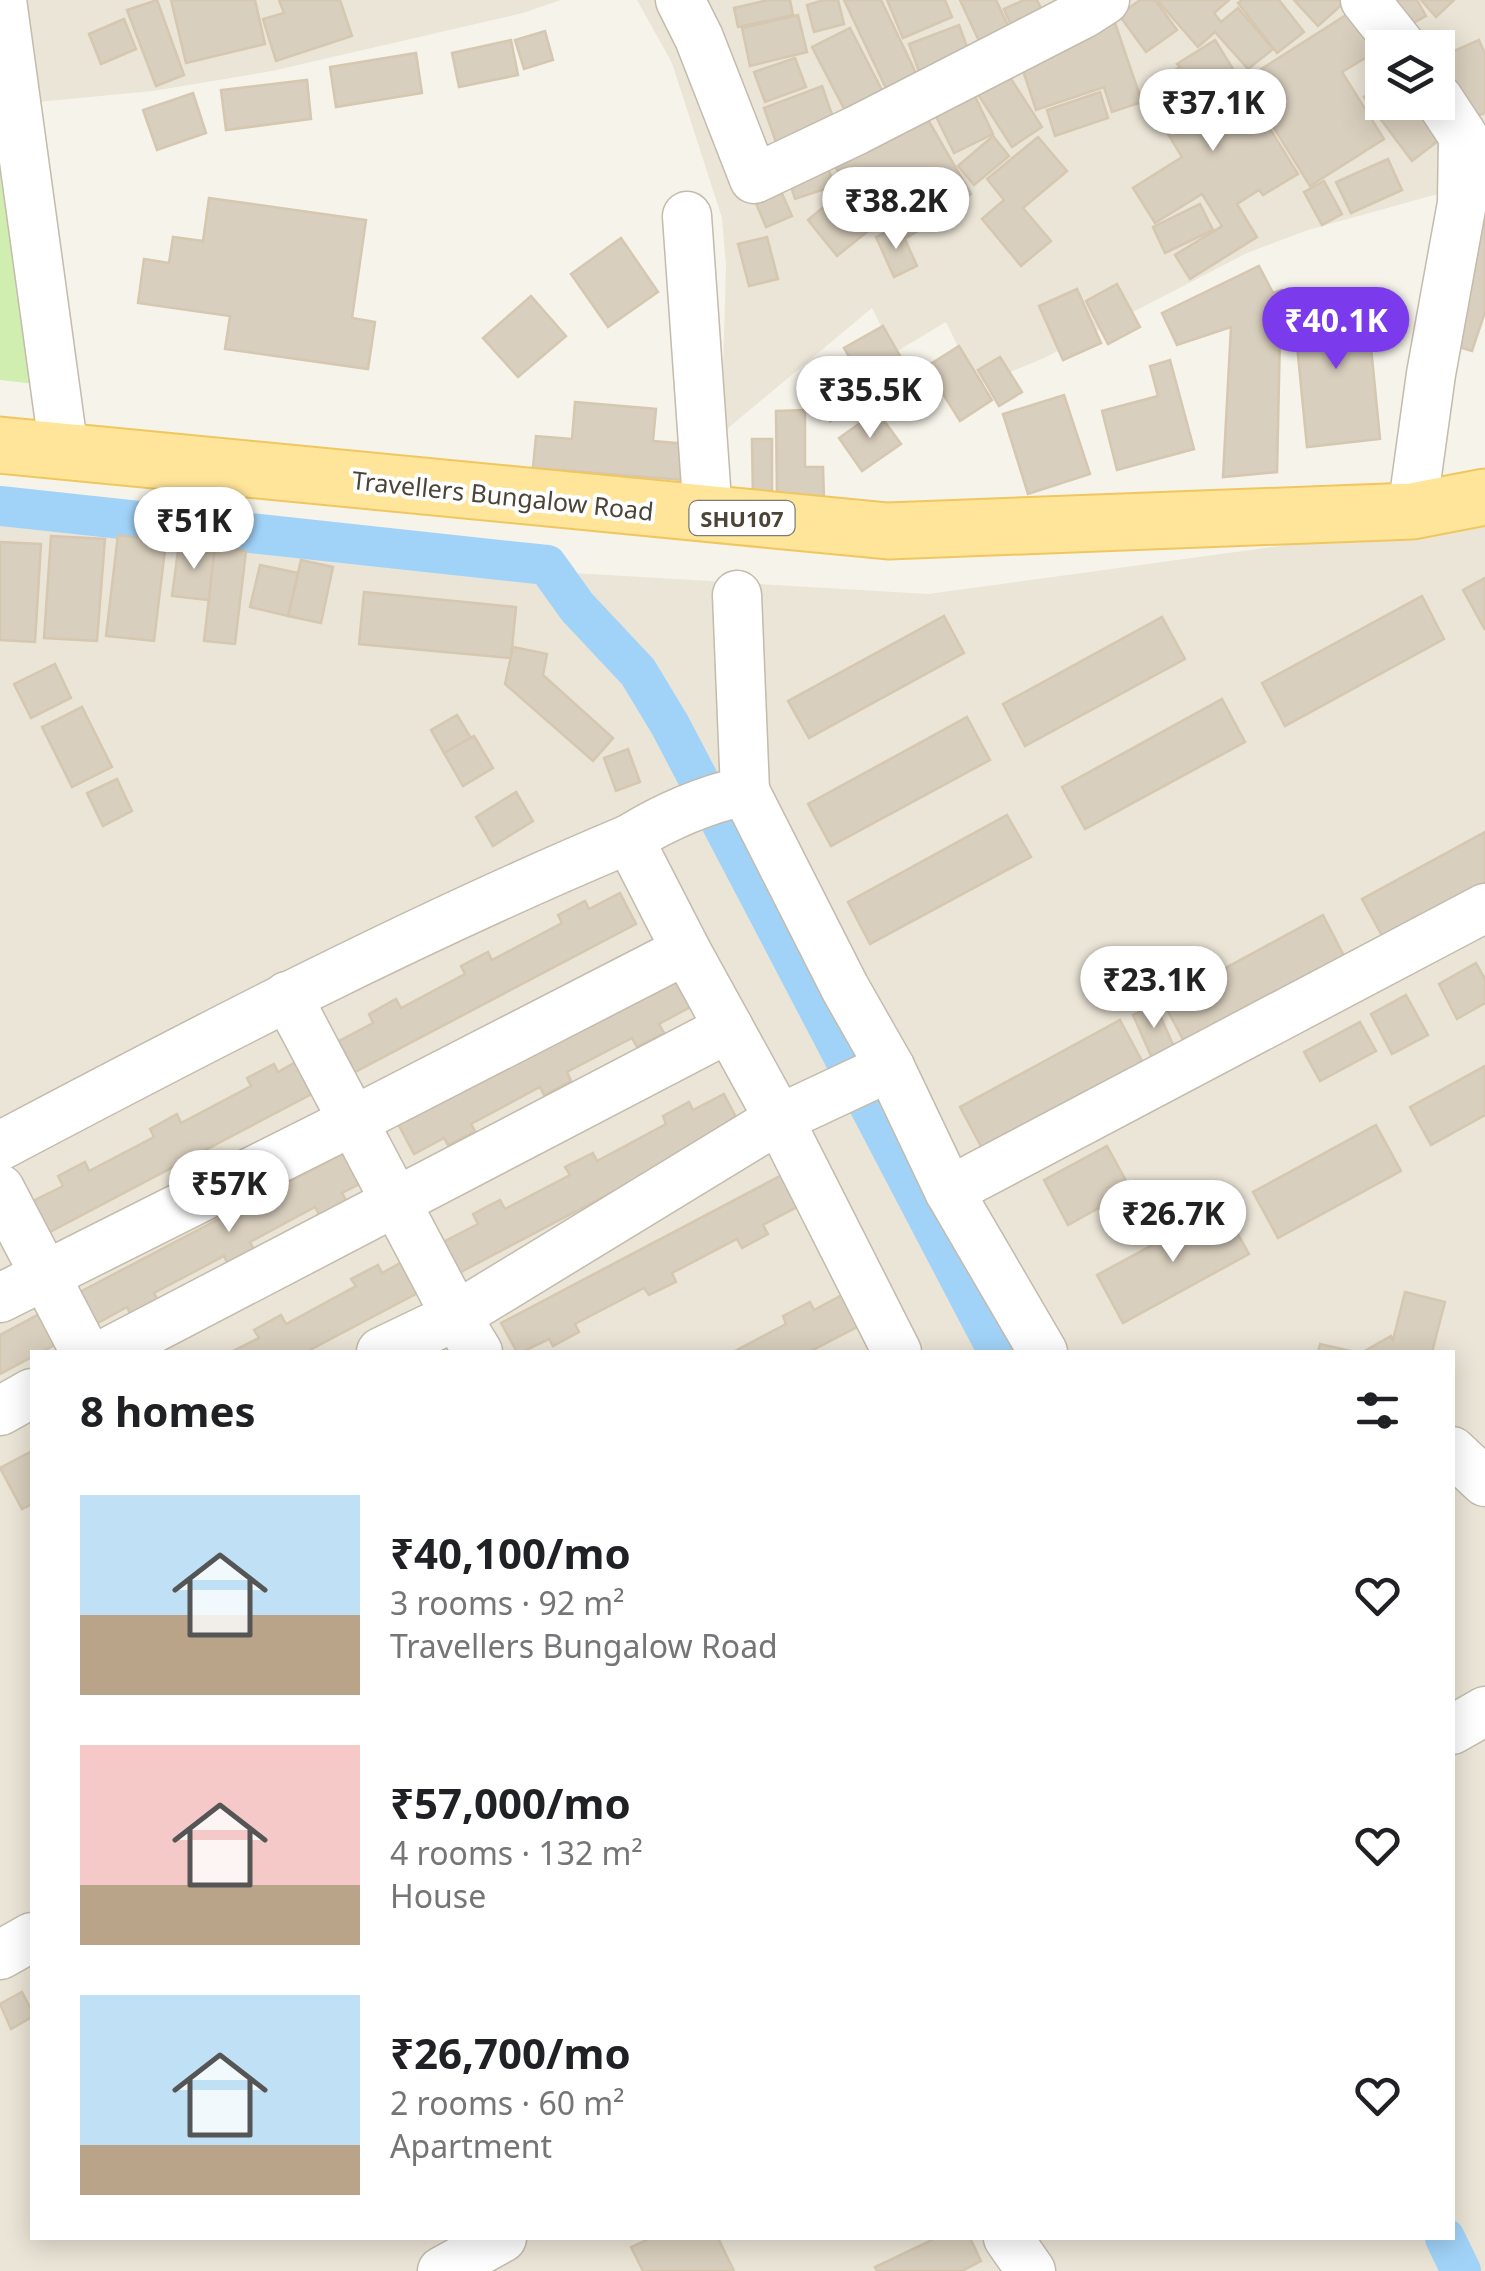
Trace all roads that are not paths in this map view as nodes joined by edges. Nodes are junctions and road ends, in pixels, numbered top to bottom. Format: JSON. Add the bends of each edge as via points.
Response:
{"nodes":[{"id":1,"x":2,"y":0,"type":"edge"},
{"id":2,"x":680,"y":0,"type":"edge"},
{"id":3,"x":1105,"y":0,"type":"edge"},
{"id":4,"x":1365,"y":0,"type":"edge"},
{"id":5,"x":1389,"y":30,"type":"edge"},
{"id":6,"x":1452,"y":120,"type":"edge"},
{"id":7,"x":687,"y":216,"type":"dead end"},
{"id":8,"x":0,"y":445,"type":"edge"},
{"id":9,"x":64,"y":452,"type":"junction"},
{"id":10,"x":1485,"y":496,"type":"edge"},
{"id":11,"x":1412,"y":511,"type":"junction"},
{"id":12,"x":708,"y":515,"type":"junction"},
{"id":13,"x":737,"y":595,"type":"dead end"},
{"id":14,"x":731,"y":794,"type":"junction"},
{"id":15,"x":643,"y":831,"type":"junction"},
{"id":16,"x":1485,"y":908,"type":"edge"},
{"id":17,"x":686,"y":950,"type":"junction"},
{"id":18,"x":287,"y":996,"type":"junction"},
{"id":19,"x":729,"y":1028,"type":"junction"},
{"id":20,"x":879,"y":1073,"type":"junction"},
{"id":21,"x":789,"y":1114,"type":"junction"},
{"id":22,"x":353,"y":1121,"type":"junction"},
{"id":23,"x":0,"y":1146,"type":"edge"},
{"id":24,"x":0,"y":1189,"type":"edge"},
{"id":25,"x":949,"y":1190,"type":"junction"},
{"id":26,"x":396,"y":1203,"type":"junction"},
{"id":27,"x":46,"y":1277,"type":"junction"},
{"id":28,"x":0,"y":1298,"type":"edge"},
{"id":29,"x":467,"y":1334,"type":"edge"},
{"id":30,"x":84,"y":1350,"type":"edge"},
{"id":31,"x":112,"y":1350,"type":"edge"},
{"id":32,"x":391,"y":1350,"type":"edge"},
{"id":33,"x":896,"y":1350,"type":"edge"},
{"id":34,"x":1042,"y":1350,"type":"edge"},
{"id":35,"x":30,"y":1395,"type":"edge"},
{"id":36,"x":0,"y":1411,"type":"edge"},
{"id":37,"x":1455,"y":1454,"type":"edge"},
{"id":38,"x":1485,"y":1482,"type":"edge"},
{"id":39,"x":1485,"y":1711,"type":"edge"},
{"id":40,"x":1455,"y":1728,"type":"edge"},
{"id":41,"x":30,"y":1938,"type":"edge"},
{"id":42,"x":0,"y":1955,"type":"edge"},
{"id":43,"x":498,"y":2240,"type":"edge"},
{"id":44,"x":1009,"y":2240,"type":"edge"},
{"id":45,"x":442,"y":2271,"type":"edge"},
{"id":46,"x":1031,"y":2271,"type":"edge"}],
"edges":[{"from":1,"to":9,"type":"street"},
{"from":2,"to":3,"type":"street","via":[[754,179]]},
{"from":4,"to":5,"type":"street"},
{"from":6,"to":11,"type":"street","via":[[1463,136],[1462,203]]},
{"from":7,"to":12,"type":"street"},
{"from":8,"to":9,"type":"main road","name":"Travellers Bungalow Road","number":"SHU107"},
{"from":9,"to":12,"type":"main road","name":"Travellers Bungalow Road","number":"SHU107"},
{"from":10,"to":11,"type":"main road","name":"Travellers Bungalow Road","number":"SHU107"},
{"from":11,"to":12,"type":"main road","name":"Travellers Bungalow Road","number":"SHU107","via":[[888,532]]},
{"from":13,"to":14,"type":"street"},
{"from":14,"to":15,"type":"street"},
{"from":14,"to":20,"type":"street","via":[[846,988]]},
{"from":15,"to":17,"type":"street"},
{"from":15,"to":18,"type":"street"},
{"from":16,"to":25,"type":"street"},
{"from":17,"to":19,"type":"street"},
{"from":17,"to":22,"type":"street"},
{"from":18,"to":22,"type":"street"},
{"from":18,"to":23,"type":"street"},
{"from":19,"to":21,"type":"street"},
{"from":19,"to":26,"type":"street"},
{"from":20,"to":21,"type":"street"},
{"from":20,"to":25,"type":"street"},
{"from":21,"to":29,"type":"street"},
{"from":21,"to":33,"type":"street"},
{"from":22,"to":26,"type":"street"},
{"from":22,"to":27,"type":"street"},
{"from":24,"to":27,"type":"street"},
{"from":25,"to":34,"type":"street"},
{"from":26,"to":29,"type":"street"},
{"from":26,"to":31,"type":"street"},
{"from":27,"to":28,"type":"street"},
{"from":27,"to":30,"type":"street"},
{"from":29,"to":32,"type":"street"},
{"from":35,"to":36,"type":"street"},
{"from":37,"to":38,"type":"street"},
{"from":39,"to":40,"type":"street"},
{"from":41,"to":42,"type":"street"},
{"from":43,"to":45,"type":"street"},
{"from":44,"to":46,"type":"street"}]}
